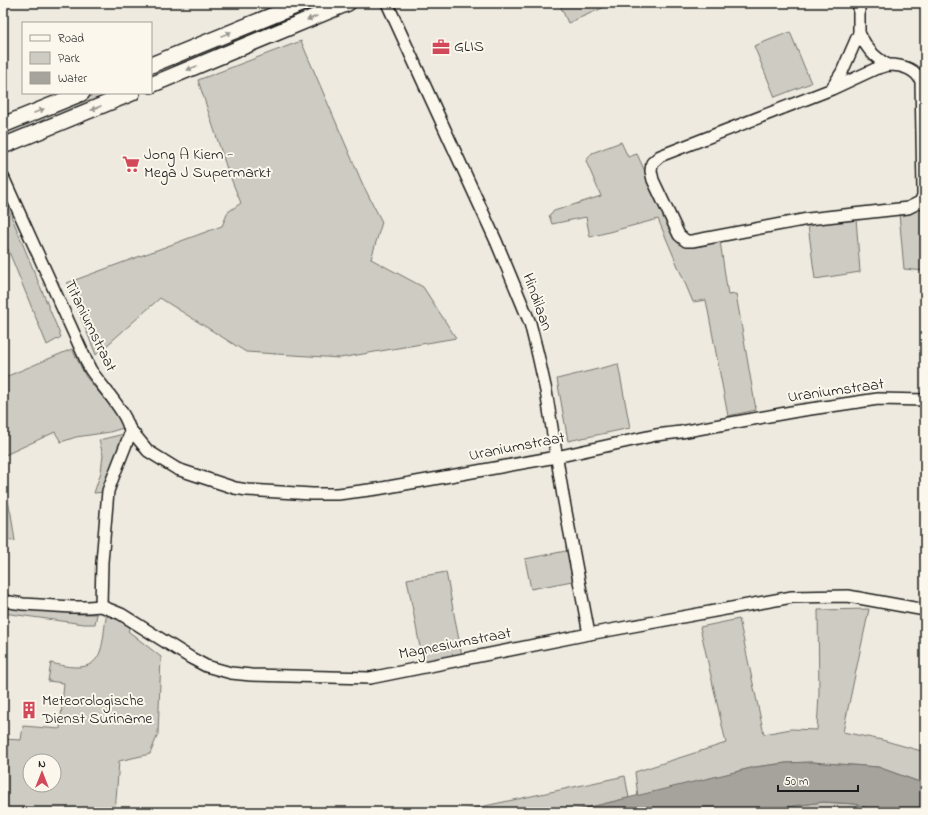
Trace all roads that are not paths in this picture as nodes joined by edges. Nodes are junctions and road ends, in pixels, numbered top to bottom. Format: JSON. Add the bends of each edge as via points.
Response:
{"nodes":[{"id":1,"x":303,"y":3,"type":"edge"},
{"id":2,"x":348,"y":3,"type":"edge"},
{"id":3,"x":387,"y":3,"type":"edge"},
{"id":4,"x":859,"y":3,"type":"edge"},
{"id":5,"x":859,"y":34,"type":"junction"},
{"id":6,"x":152,"y":65,"type":"edge"},
{"id":7,"x":888,"y":65,"type":"junction"},
{"id":8,"x":152,"y":85,"type":"edge"},
{"id":9,"x":832,"y":89,"type":"junction"},
{"id":10,"x":80,"y":94,"type":"edge"},
{"id":11,"x":130,"y":94,"type":"edge"},
{"id":12,"x":3,"y":125,"type":"edge"},
{"id":13,"x":3,"y":146,"type":"edge"},
{"id":14,"x":3,"y":177,"type":"edge"},
{"id":15,"x":925,"y":400,"type":"edge"},
{"id":16,"x":130,"y":429,"type":"junction"},
{"id":17,"x":556,"y":457,"type":"junction"},
{"id":18,"x":3,"y":601,"type":"edge"},
{"id":19,"x":101,"y":606,"type":"junction"},
{"id":20,"x":925,"y":610,"type":"edge"},
{"id":21,"x":589,"y":634,"type":"junction"}],
"edges":[{"from":6,"to":1,"type":"main road","one_way":true},
{"from":2,"to":8,"type":"main road","one_way":true},
{"from":3,"to":17,"type":"street","name":"Hindilaan","via":[[496,241],[530,323],[546,391]]},
{"from":4,"to":5,"type":"street"},
{"from":5,"to":7,"type":"street","via":[[869,51]]},
{"from":5,"to":9,"type":"street"},
{"from":7,"to":9,"type":"street"},
{"from":7,"to":9,"type":"street","via":[[912,70],[921,81],[924,179],[920,202],[908,208],[808,219],[692,241],[686,241],[679,235],[653,180],[652,163],[660,156]]},
{"from":12,"to":10,"type":"main road","one_way":true},
{"from":11,"to":13,"type":"main road","one_way":true},
{"from":14,"to":16,"type":"street","name":"Titaniumstraat","via":[[90,369],[120,409]]},
{"from":15,"to":17,"type":"street","name":"Uraniumstraat","via":[[878,399],[803,410]]},
{"from":16,"to":17,"type":"street","name":"Uraniumstraat","via":[[148,451],[178,469],[247,490],[345,494]]},
{"from":16,"to":19,"type":"street","via":[[108,491]]},
{"from":17,"to":21,"type":"street","name":"Hindilaan"},
{"from":18,"to":19,"type":"street","name":"Magnesiumstraat","via":[[72,607]]},
{"from":19,"to":21,"type":"street","name":"Magnesiumstraat","via":[[120,614],[206,666],[230,673],[251,675],[370,678]]},
{"from":20,"to":21,"type":"street","name":"Magnesiumstraat","via":[[848,596],[792,597]]}]}
